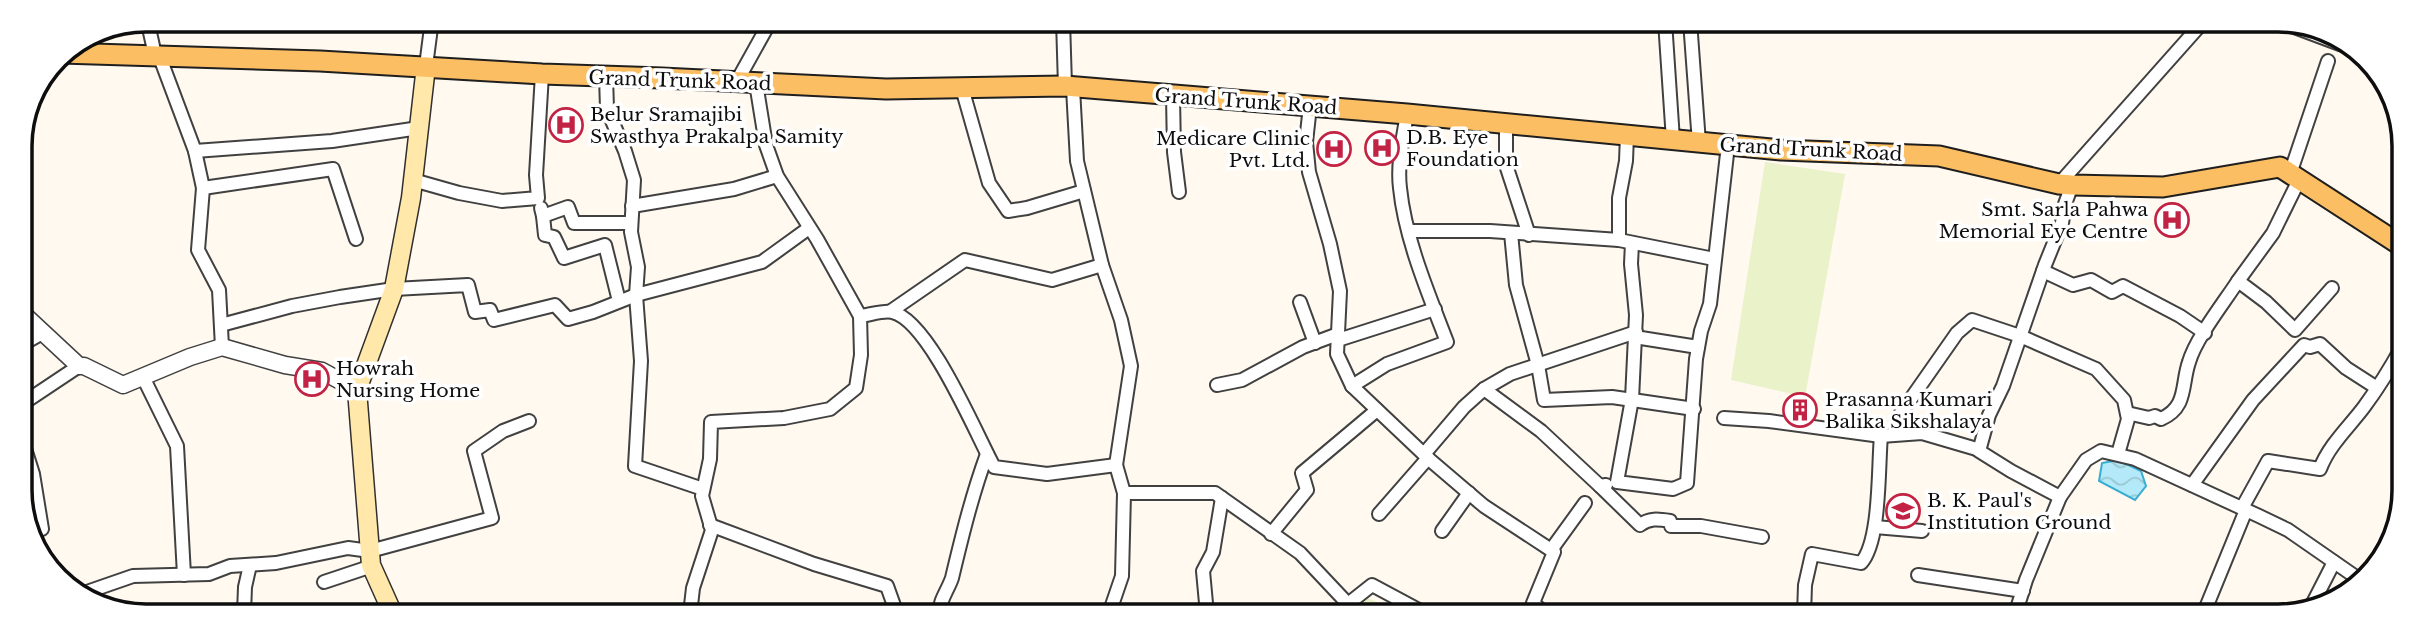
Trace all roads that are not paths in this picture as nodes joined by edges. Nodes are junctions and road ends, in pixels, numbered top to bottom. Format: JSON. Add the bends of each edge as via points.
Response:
{"nodes":[{"id":1,"x":151,"y":32,"type":"edge"},
{"id":2,"x":430,"y":32,"type":"edge"},
{"id":3,"x":766,"y":32,"type":"edge"},
{"id":4,"x":1064,"y":32,"type":"edge"},
{"id":5,"x":1666,"y":32,"type":"edge"},
{"id":6,"x":1691,"y":32,"type":"edge"},
{"id":7,"x":2195,"y":32,"type":"edge"},
{"id":8,"x":80,"y":53,"type":"edge"},
{"id":9,"x":157,"y":55,"type":"junction"},
{"id":10,"x":2328,"y":61,"type":"dead end"},
{"id":11,"x":426,"y":66,"type":"junction"},
{"id":12,"x":542,"y":74,"type":"junction"},
{"id":13,"x":606,"y":76,"type":"junction"},
{"id":14,"x":746,"y":83,"type":"junction"},
{"id":15,"x":1069,"y":87,"type":"junction"},
{"id":16,"x":962,"y":88,"type":"junction"},
{"id":17,"x":1173,"y":96,"type":"junction"},
{"id":18,"x":1310,"y":106,"type":"junction"},
{"id":19,"x":1407,"y":114,"type":"junction"},
{"id":20,"x":1506,"y":124,"type":"junction"},
{"id":21,"x":419,"y":128,"type":"junction"},
{"id":22,"x":1627,"y":135,"type":"junction"},
{"id":23,"x":1673,"y":140,"type":"junction"},
{"id":24,"x":1699,"y":143,"type":"junction"},
{"id":25,"x":1728,"y":145,"type":"junction"},
{"id":26,"x":195,"y":151,"type":"junction"},
{"id":27,"x":777,"y":176,"type":"junction"},
{"id":28,"x":2294,"y":177,"type":"junction"},
{"id":29,"x":413,"y":180,"type":"junction"},
{"id":30,"x":2065,"y":185,"type":"junction"},
{"id":31,"x":203,"y":188,"type":"junction"},
{"id":32,"x":1084,"y":191,"type":"junction"},
{"id":33,"x":1179,"y":192,"type":"dead end"},
{"id":34,"x":538,"y":198,"type":"junction"},
{"id":35,"x":632,"y":206,"type":"junction"},
{"id":36,"x":543,"y":216,"type":"junction"},
{"id":37,"x":631,"y":223,"type":"junction"},
{"id":38,"x":809,"y":228,"type":"junction"},
{"id":39,"x":1409,"y":232,"type":"junction"},
{"id":40,"x":1511,"y":233,"type":"junction"},
{"id":41,"x":1529,"y":235,"type":"junction"},
{"id":42,"x":356,"y":239,"type":"dead end"},
{"id":43,"x":1625,"y":241,"type":"junction"},
{"id":44,"x":2392,"y":241,"type":"edge"},
{"id":45,"x":1714,"y":259,"type":"junction"},
{"id":46,"x":1102,"y":265,"type":"junction"},
{"id":47,"x":2043,"y":271,"type":"junction"},
{"id":48,"x":2238,"y":281,"type":"junction"},
{"id":49,"x":2332,"y":288,"type":"dead end"},
{"id":50,"x":394,"y":289,"type":"junction"},
{"id":51,"x":636,"y":295,"type":"junction"},
{"id":52,"x":619,"y":301,"type":"junction"},
{"id":53,"x":1300,"y":302,"type":"dead end"},
{"id":54,"x":1435,"y":309,"type":"junction"},
{"id":55,"x":891,"y":311,"type":"junction"},
{"id":56,"x":860,"y":316,"type":"junction"},
{"id":57,"x":32,"y":322,"type":"edge"},
{"id":58,"x":221,"y":325,"type":"junction"},
{"id":59,"x":2295,"y":330,"type":"junction"},
{"id":60,"x":44,"y":332,"type":"junction"},
{"id":61,"x":2205,"y":333,"type":"junction"},
{"id":62,"x":1639,"y":335,"type":"junction"},
{"id":63,"x":2020,"y":336,"type":"junction"},
{"id":64,"x":1338,"y":337,"type":"junction"},
{"id":65,"x":32,"y":339,"type":"edge"},
{"id":66,"x":1315,"y":343,"type":"junction"},
{"id":67,"x":2304,"y":345,"type":"junction"},
{"id":68,"x":222,"y":347,"type":"junction"},
{"id":69,"x":1698,"y":347,"type":"junction"},
{"id":70,"x":2392,"y":363,"type":"edge"},
{"id":71,"x":1538,"y":365,"type":"junction"},
{"id":72,"x":79,"y":366,"type":"junction"},
{"id":73,"x":143,"y":377,"type":"junction"},
{"id":74,"x":1217,"y":385,"type":"dead end"},
{"id":75,"x":1352,"y":386,"type":"junction"},
{"id":76,"x":2377,"y":388,"type":"junction"},
{"id":77,"x":1485,"y":389,"type":"junction"},
{"id":78,"x":358,"y":390,"type":"junction"},
{"id":79,"x":32,"y":398,"type":"edge"},
{"id":80,"x":1632,"y":399,"type":"junction"},
{"id":81,"x":1694,"y":408,"type":"junction"},
{"id":82,"x":1377,"y":410,"type":"junction"},
{"id":83,"x":2127,"y":413,"type":"junction"},
{"id":84,"x":1724,"y":418,"type":"dead end"},
{"id":85,"x":529,"y":421,"type":"dead end"},
{"id":86,"x":1900,"y":432,"type":"junction"},
{"id":87,"x":1881,"y":436,"type":"junction"},
{"id":88,"x":1980,"y":450,"type":"junction"},
{"id":89,"x":987,"y":454,"type":"junction"},
{"id":90,"x":2118,"y":454,"type":"junction"},
{"id":91,"x":1426,"y":456,"type":"junction"},
{"id":92,"x":1116,"y":465,"type":"junction"},
{"id":93,"x":32,"y":471,"type":"edge"},
{"id":94,"x":1618,"y":482,"type":"junction"},
{"id":95,"x":2192,"y":485,"type":"junction"},
{"id":96,"x":1600,"y":486,"type":"junction"},
{"id":97,"x":703,"y":489,"type":"junction"},
{"id":98,"x":1124,"y":493,"type":"junction"},
{"id":99,"x":1469,"y":493,"type":"junction"},
{"id":100,"x":2060,"y":497,"type":"junction"},
{"id":101,"x":1222,"y":498,"type":"junction"},
{"id":102,"x":1585,"y":503,"type":"dead end"},
{"id":103,"x":2244,"y":509,"type":"junction"},
{"id":104,"x":1379,"y":513,"type":"dead end"},
{"id":105,"x":710,"y":524,"type":"junction"},
{"id":106,"x":1874,"y":527,"type":"junction"},
{"id":107,"x":39,"y":530,"type":"edge"},
{"id":108,"x":1442,"y":531,"type":"dead end"},
{"id":109,"x":1922,"y":531,"type":"dead end"},
{"id":110,"x":1271,"y":534,"type":"junction"},
{"id":111,"x":1762,"y":537,"type":"dead end"},
{"id":112,"x":1552,"y":550,"type":"junction"},
{"id":113,"x":371,"y":559,"type":"junction"},
{"id":114,"x":2334,"y":562,"type":"junction"},
{"id":115,"x":250,"y":565,"type":"junction"},
{"id":116,"x":184,"y":575,"type":"junction"},
{"id":117,"x":1919,"y":575,"type":"dead end"},
{"id":118,"x":2353,"y":575,"type":"edge"},
{"id":119,"x":324,"y":582,"type":"dead end"},
{"id":120,"x":93,"y":590,"type":"edge"},
{"id":121,"x":2023,"y":591,"type":"junction"},
{"id":122,"x":2316,"y":597,"type":"edge"},
{"id":123,"x":1344,"y":603,"type":"edge"},
{"id":124,"x":1355,"y":603,"type":"edge"},
{"id":125,"x":1406,"y":603,"type":"edge"},
{"id":126,"x":1533,"y":603,"type":"edge"},
{"id":127,"x":1804,"y":603,"type":"edge"},
{"id":128,"x":2019,"y":603,"type":"edge"},
{"id":129,"x":2208,"y":603,"type":"edge"},
{"id":130,"x":244,"y":604,"type":"edge"},
{"id":131,"x":389,"y":604,"type":"edge"},
{"id":132,"x":691,"y":604,"type":"edge"},
{"id":133,"x":893,"y":604,"type":"edge"},
{"id":134,"x":941,"y":604,"type":"edge"},
{"id":135,"x":1113,"y":604,"type":"edge"},
{"id":136,"x":1206,"y":604,"type":"edge"}],
"edges":[{"from":1,"to":9,"type":"street"},
{"from":2,"to":11,"type":"street"},
{"from":3,"to":14,"type":"street"},
{"from":4,"to":15,"type":"street"},
{"from":5,"to":23,"type":"street"},
{"from":6,"to":24,"type":"street"},
{"from":7,"to":30,"type":"street"},
{"from":8,"to":9,"type":"main road","name":"Grand Trunk Road"},
{"from":9,"to":11,"type":"main road","name":"Grand Trunk Road"},
{"from":9,"to":26,"type":"street"},
{"from":10,"to":28,"type":"street"},
{"from":11,"to":12,"type":"main road","name":"Grand Trunk Road"},
{"from":11,"to":21,"type":"main road"},
{"from":12,"to":13,"type":"main road","name":"Grand Trunk Road"},
{"from":12,"to":34,"type":"street"},
{"from":13,"to":14,"type":"main road","name":"Grand Trunk Road"},
{"from":13,"to":35,"type":"street","via":[[607,109],[634,180]]},
{"from":14,"to":16,"type":"main road","name":"Grand Trunk Road"},
{"from":14,"to":27,"type":"street"},
{"from":15,"to":16,"type":"main road","name":"Grand Trunk Road"},
{"from":15,"to":17,"type":"main road","name":"Grand Trunk Road"},
{"from":15,"to":32,"type":"street"},
{"from":16,"to":32,"type":"street","via":[[989,183],[1008,211]]},
{"from":17,"to":18,"type":"main road","name":"Grand Trunk Road"},
{"from":17,"to":33,"type":"street"},
{"from":18,"to":19,"type":"main road","name":"Grand Trunk Road"},
{"from":18,"to":64,"type":"street","via":[[1309,172],[1340,291]]},
{"from":19,"to":20,"type":"main road","name":"Grand Trunk Road"},
{"from":19,"to":39,"type":"street","via":[[1399,188]]},
{"from":20,"to":22,"type":"main road","name":"Grand Trunk Road"},
{"from":20,"to":41,"type":"street","via":[[1506,164]]},
{"from":21,"to":26,"type":"street","via":[[332,141]]},
{"from":21,"to":29,"type":"main road"},
{"from":22,"to":23,"type":"main road","name":"Grand Trunk Road"},
{"from":22,"to":43,"type":"street","via":[[1619,198]]},
{"from":23,"to":24,"type":"main road","name":"Grand Trunk Road"},
{"from":24,"to":25,"type":"main road","name":"Grand Trunk Road"},
{"from":25,"to":30,"type":"main road","name":"Grand Trunk Road","via":[[1939,156]]},
{"from":25,"to":45,"type":"street"},
{"from":26,"to":31,"type":"street"},
{"from":27,"to":35,"type":"street","via":[[734,189]]},
{"from":27,"to":38,"type":"street"},
{"from":28,"to":30,"type":"main road","name":"Grand Trunk Road","via":[[2280,167],[2163,187]]},
{"from":28,"to":44,"type":"main road","name":"Grand Trunk Road"},
{"from":28,"to":48,"type":"street","via":[[2273,233]]},
{"from":29,"to":34,"type":"street","via":[[502,201]]},
{"from":29,"to":50,"type":"main road"},
{"from":30,"to":47,"type":"street","via":[[2062,223]]},
{"from":31,"to":42,"type":"street","via":[[333,169]]},
{"from":31,"to":58,"type":"street","via":[[198,250],[219,290]]},
{"from":32,"to":46,"type":"street"},
{"from":34,"to":36,"type":"street"},
{"from":35,"to":37,"type":"street"},
{"from":36,"to":37,"type":"street","via":[[568,207],[574,223]]},
{"from":36,"to":52,"type":"street","via":[[545,235],[554,237],[564,258],[604,245]]},
{"from":37,"to":51,"type":"street","via":[[638,267]]},
{"from":38,"to":51,"type":"street","via":[[762,262]]},
{"from":38,"to":56,"type":"street"},
{"from":39,"to":40,"type":"street"},
{"from":39,"to":54,"type":"street"},
{"from":40,"to":41,"type":"street"},
{"from":40,"to":71,"type":"street","via":[[1516,285]]},
{"from":41,"to":43,"type":"street"},
{"from":43,"to":45,"type":"street"},
{"from":43,"to":62,"type":"street"},
{"from":45,"to":69,"type":"street","via":[[1710,304]]},
{"from":46,"to":55,"type":"street","via":[[1052,280],[965,260]]},
{"from":46,"to":92,"type":"street","via":[[1131,366]]},
{"from":47,"to":61,"type":"street","via":[[2073,285],[2091,280],[2112,292],[2123,286]]},
{"from":47,"to":63,"type":"street"},
{"from":48,"to":59,"type":"street"},
{"from":48,"to":61,"type":"street"},
{"from":49,"to":59,"type":"street"},
{"from":50,"to":52,"type":"street","via":[[468,285],[475,312],[490,310],[494,320],[555,305],[568,318]]},
{"from":50,"to":58,"type":"street","via":[[292,306]]},
{"from":50,"to":78,"type":"main road"},
{"from":51,"to":52,"type":"street"},
{"from":51,"to":97,"type":"street","via":[[641,361],[635,466]]},
{"from":53,"to":66,"type":"street"},
{"from":54,"to":64,"type":"street"},
{"from":54,"to":75,"type":"street","via":[[1447,342],[1387,365]]},
{"from":55,"to":56,"type":"street"},
{"from":55,"to":89,"type":"street","via":[[909,321],[938,358]]},
{"from":56,"to":97,"type":"street","via":[[856,388],[831,409],[784,418],[711,422]]},
{"from":57,"to":60,"type":"street"},
{"from":58,"to":68,"type":"street"},
{"from":59,"to":67,"type":"street"},
{"from":60,"to":65,"type":"street"},
{"from":60,"to":72,"type":"street"},
{"from":61,"to":83,"type":"street","via":[[2188,364],[2184,392],[2173,414],[2161,419]]},
{"from":62,"to":69,"type":"street"},
{"from":62,"to":71,"type":"street"},
{"from":62,"to":80,"type":"street"},
{"from":63,"to":83,"type":"street","via":[[2096,369],[2124,400]]},
{"from":63,"to":86,"type":"street","via":[[1972,320],[1957,333],[1901,413]]},
{"from":63,"to":88,"type":"street"},
{"from":64,"to":66,"type":"street"},
{"from":64,"to":75,"type":"street","via":[[1337,354]]},
{"from":66,"to":74,"type":"street","via":[[1242,380]]},
{"from":67,"to":76,"type":"street","via":[[2320,344]]},
{"from":67,"to":95,"type":"street","via":[[2253,400]]},
{"from":68,"to":73,"type":"street"},
{"from":68,"to":78,"type":"street","via":[[322,371]]},
{"from":69,"to":81,"type":"street"},
{"from":70,"to":76,"type":"street"},
{"from":71,"to":77,"type":"street"},
{"from":71,"to":80,"type":"street","via":[[1544,400]]},
{"from":72,"to":73,"type":"street","via":[[123,385]]},
{"from":72,"to":79,"type":"street"},
{"from":73,"to":116,"type":"street","via":[[177,446]]},
{"from":75,"to":82,"type":"street"},
{"from":76,"to":103,"type":"street","via":[[2320,469],[2268,461]]},
{"from":77,"to":91,"type":"street","via":[[1464,407]]},
{"from":77,"to":96,"type":"street","via":[[1541,431]]},
{"from":78,"to":113,"type":"main road"},
{"from":80,"to":81,"type":"street"},
{"from":80,"to":94,"type":"street"},
{"from":81,"to":94,"type":"street","via":[[1687,483],[1673,489]]},
{"from":82,"to":91,"type":"street"},
{"from":82,"to":110,"type":"street","via":[[1302,473],[1307,491]]},
{"from":83,"to":90,"type":"street"},
{"from":84,"to":87,"type":"street"},
{"from":85,"to":113,"type":"street","via":[[503,431],[474,451],[492,517]]},
{"from":86,"to":87,"type":"street"},
{"from":86,"to":88,"type":"street","via":[[1922,433]]},
{"from":87,"to":106,"type":"street"},
{"from":88,"to":100,"type":"street"},
{"from":89,"to":92,"type":"street","via":[[999,470],[1047,474]]},
{"from":89,"to":134,"type":"street"},
{"from":90,"to":95,"type":"street"},
{"from":90,"to":100,"type":"street","via":[[2101,451],[2086,460]]},
{"from":91,"to":99,"type":"street"},
{"from":91,"to":104,"type":"street"},
{"from":92,"to":98,"type":"street"},
{"from":93,"to":107,"type":"street"},
{"from":94,"to":96,"type":"street"},
{"from":95,"to":103,"type":"street"},
{"from":96,"to":111,"type":"street","via":[[1640,526],[1658,519],[1670,521],[1671,526]]},
{"from":97,"to":105,"type":"street"},
{"from":98,"to":101,"type":"street","via":[[1215,493]]},
{"from":98,"to":135,"type":"street","via":[[1122,576]]},
{"from":99,"to":108,"type":"street"},
{"from":99,"to":112,"type":"street"},
{"from":100,"to":121,"type":"street"},
{"from":101,"to":110,"type":"street"},
{"from":101,"to":136,"type":"street","via":[[1213,552],[1203,571]]},
{"from":102,"to":112,"type":"street"},
{"from":103,"to":114,"type":"street","via":[[2288,530]]},
{"from":103,"to":129,"type":"street"},
{"from":105,"to":132,"type":"street"},
{"from":105,"to":133,"type":"street","via":[[887,586]]},
{"from":106,"to":109,"type":"street"},
{"from":106,"to":127,"type":"street","via":[[1861,562],[1812,554]]},
{"from":110,"to":123,"type":"street","via":[[1300,553]]},
{"from":112,"to":126,"type":"street"},
{"from":113,"to":115,"type":"street","via":[[348,548]]},
{"from":113,"to":119,"type":"street"},
{"from":113,"to":131,"type":"main road"},
{"from":114,"to":118,"type":"street"},
{"from":114,"to":122,"type":"street"},
{"from":115,"to":116,"type":"street"},
{"from":115,"to":130,"type":"street"},
{"from":116,"to":120,"type":"street","via":[[133,576]]},
{"from":117,"to":121,"type":"street"},
{"from":121,"to":128,"type":"street"},
{"from":124,"to":125,"type":"street","via":[[1372,586]]}]}
